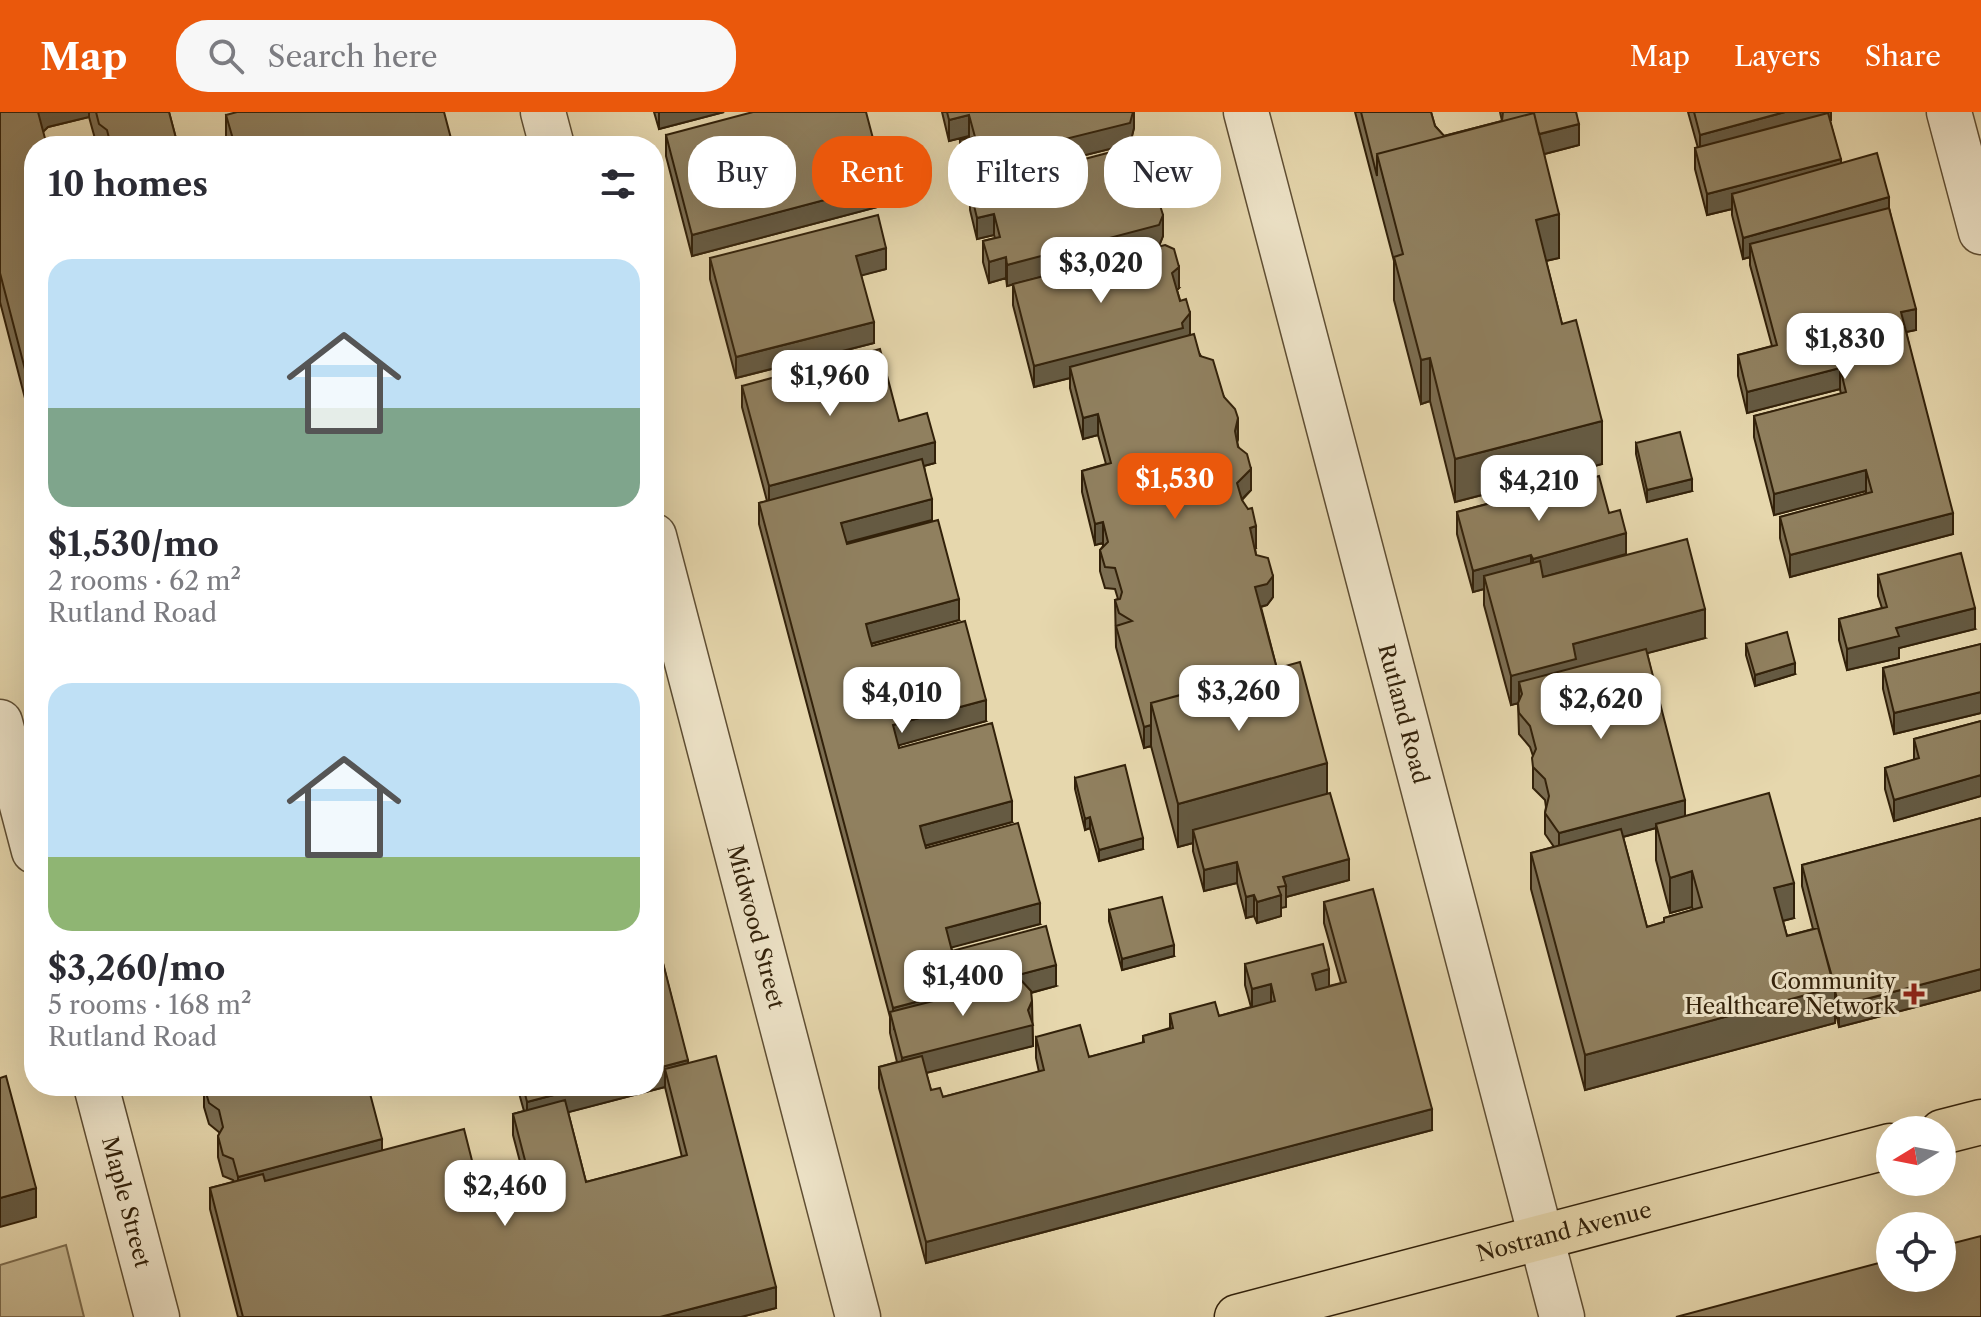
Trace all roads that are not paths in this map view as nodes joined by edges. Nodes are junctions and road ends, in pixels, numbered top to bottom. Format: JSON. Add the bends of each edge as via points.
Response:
{"nodes":[{"id":1,"x":543,"y":112,"type":"edge"},
{"id":2,"x":1246,"y":112,"type":"edge"},
{"id":3,"x":1949,"y":112,"type":"edge"},
{"id":4,"x":549,"y":136,"type":"edge"},
{"id":5,"x":1981,"y":232,"type":"edge"},
{"id":6,"x":664,"y":574,"type":"edge"},
{"id":7,"x":0,"y":722,"type":"edge"},
{"id":8,"x":24,"y":813,"type":"edge"},
{"id":9,"x":99,"y":1096,"type":"edge"},
{"id":10,"x":1981,"y":1122,"type":"edge"},
{"id":11,"x":1956,"y":1128,"type":"edge"},
{"id":12,"x":1876,"y":1150,"type":"edge"},
{"id":13,"x":1541,"y":1237,"type":"junction"},
{"id":14,"x":157,"y":1317,"type":"edge"},
{"id":15,"x":858,"y":1317,"type":"edge"},
{"id":16,"x":1237,"y":1317,"type":"edge"},
{"id":17,"x":1562,"y":1317,"type":"edge"}],
"edges":[{"from":1,"to":4,"type":"street"},
{"from":2,"to":13,"type":"street","name":"Rutland Road"},
{"from":3,"to":5,"type":"street"},
{"from":6,"to":15,"type":"street","name":"Midwood Street"},
{"from":7,"to":8,"type":"street"},
{"from":9,"to":14,"type":"street","name":"Maple Street"},
{"from":10,"to":11,"type":"main road"},
{"from":12,"to":13,"type":"main road","name":"Nostrand Avenue"},
{"from":13,"to":16,"type":"main road","name":"Nostrand Avenue"},
{"from":13,"to":17,"type":"street","name":"Rutland Road"}]}
